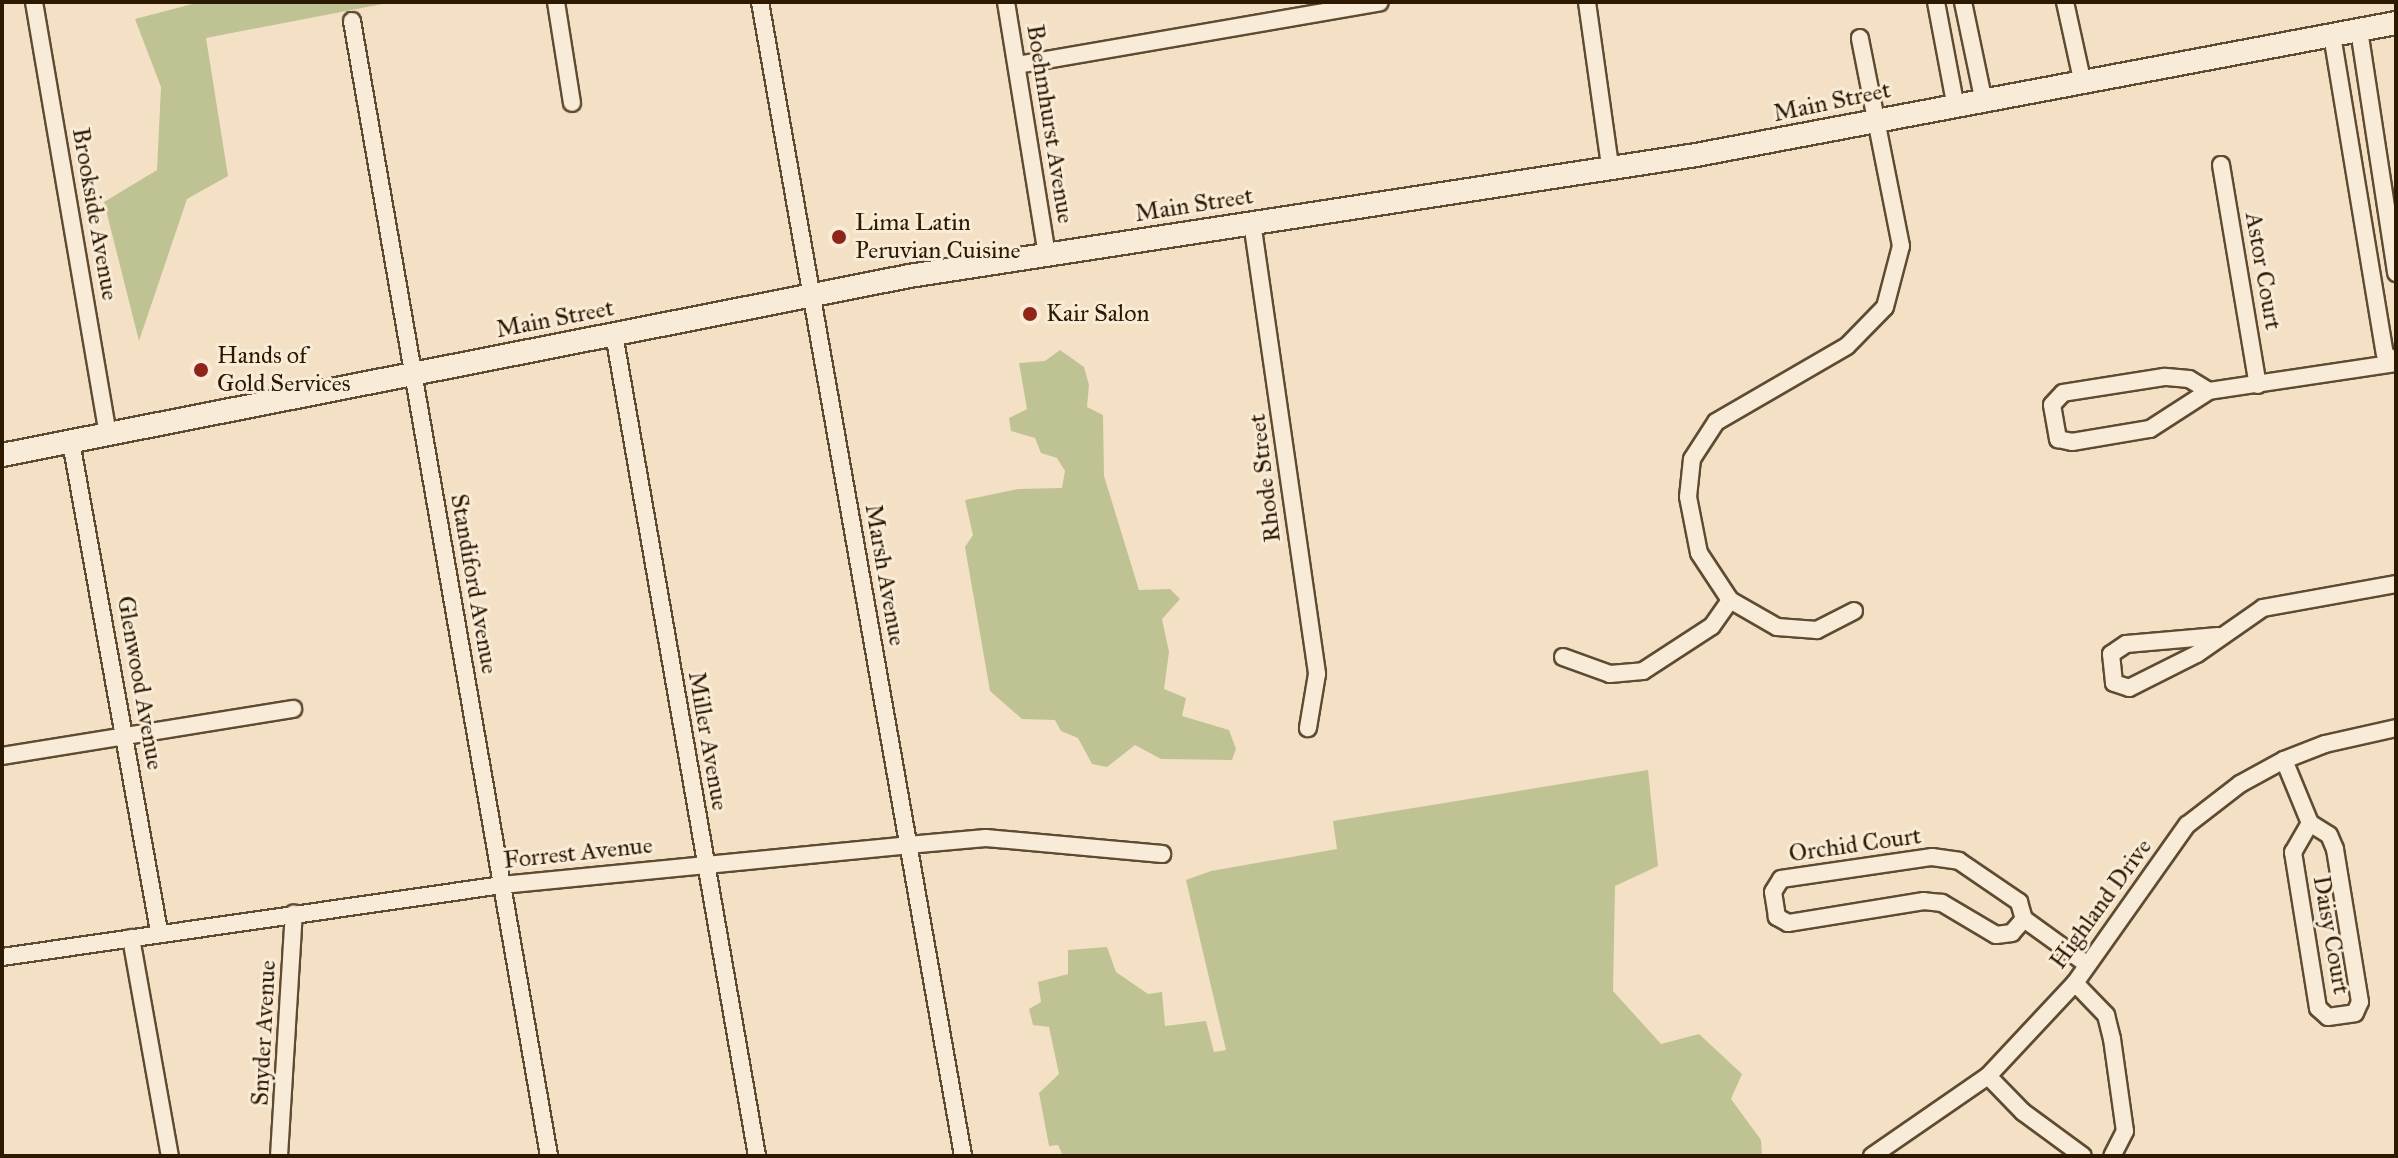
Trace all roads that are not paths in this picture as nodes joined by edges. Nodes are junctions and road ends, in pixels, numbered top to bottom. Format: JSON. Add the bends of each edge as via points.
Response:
{"nodes":[{"id":1,"x":34,"y":2,"type":"edge"},
{"id":2,"x":574,"y":2,"type":"edge"},
{"id":3,"x":760,"y":2,"type":"edge"},
{"id":4,"x":1006,"y":2,"type":"edge"},
{"id":5,"x":1380,"y":2,"type":"edge"},
{"id":6,"x":1587,"y":2,"type":"edge"},
{"id":7,"x":1936,"y":2,"type":"edge"},
{"id":8,"x":1963,"y":2,"type":"edge"},
{"id":9,"x":2065,"y":2,"type":"edge"},
{"id":10,"x":556,"y":4,"type":"edge"},
{"id":11,"x":352,"y":21,"type":"dead end"},
{"id":12,"x":2396,"y":23,"type":"edge"},
{"id":13,"x":2359,"y":30,"type":"junction"},
{"id":14,"x":2332,"y":35,"type":"junction"},
{"id":15,"x":1860,"y":38,"type":"dead end"},
{"id":16,"x":1017,"y":65,"type":"junction"},
{"id":17,"x":2082,"y":79,"type":"junction"},
{"id":18,"x":1983,"y":98,"type":"junction"},
{"id":19,"x":572,"y":103,"type":"dead end"},
{"id":20,"x":1955,"y":103,"type":"junction"},
{"id":21,"x":1877,"y":118,"type":"junction"},
{"id":22,"x":1610,"y":165,"type":"junction"},
{"id":23,"x":2221,"y":165,"type":"dead end"},
{"id":24,"x":2391,"y":206,"type":"edge"},
{"id":25,"x":2361,"y":211,"type":"junction"},
{"id":26,"x":1252,"y":222,"type":"junction"},
{"id":27,"x":1047,"y":254,"type":"junction"},
{"id":28,"x":2396,"y":273,"type":"edge"},
{"id":29,"x":812,"y":295,"type":"junction"},
{"id":30,"x":614,"y":334,"type":"junction"},
{"id":31,"x":2396,"y":363,"type":"edge"},
{"id":32,"x":414,"y":373,"type":"junction"},
{"id":33,"x":2258,"y":385,"type":"junction"},
{"id":34,"x":2209,"y":391,"type":"junction"},
{"id":35,"x":108,"y":434,"type":"junction"},
{"id":36,"x":71,"y":442,"type":"junction"},
{"id":37,"x":2,"y":455,"type":"edge"},
{"id":38,"x":2396,"y":584,"type":"edge"},
{"id":39,"x":1730,"y":600,"type":"junction"},
{"id":40,"x":1854,"y":611,"type":"dead end"},
{"id":41,"x":2218,"y":636,"type":"junction"},
{"id":42,"x":1563,"y":657,"type":"dead end"},
{"id":43,"x":293,"y":709,"type":"dead end"},
{"id":44,"x":1308,"y":728,"type":"dead end"},
{"id":45,"x":2396,"y":728,"type":"edge"},
{"id":46,"x":126,"y":735,"type":"junction"},
{"id":47,"x":2,"y":756,"type":"edge"},
{"id":48,"x":2284,"y":760,"type":"junction"},
{"id":49,"x":2310,"y":823,"type":"junction"},
{"id":50,"x":908,"y":845,"type":"junction"},
{"id":51,"x":1162,"y":854,"type":"dead end"},
{"id":52,"x":705,"y":863,"type":"junction"},
{"id":53,"x":502,"y":885,"type":"junction"},
{"id":54,"x":294,"y":913,"type":"junction"},
{"id":55,"x":2024,"y":919,"type":"junction"},
{"id":56,"x":159,"y":933,"type":"junction"},
{"id":57,"x":131,"y":938,"type":"junction"},
{"id":58,"x":2,"y":957,"type":"edge"},
{"id":59,"x":2085,"y":963,"type":"junction"},
{"id":60,"x":2075,"y":983,"type":"junction"},
{"id":61,"x":1988,"y":1076,"type":"junction"},
{"id":62,"x":170,"y":1156,"type":"edge"},
{"id":63,"x":279,"y":1156,"type":"edge"},
{"id":64,"x":549,"y":1156,"type":"edge"},
{"id":65,"x":757,"y":1156,"type":"edge"},
{"id":66,"x":963,"y":1156,"type":"edge"},
{"id":67,"x":1872,"y":1156,"type":"edge"},
{"id":68,"x":2083,"y":1156,"type":"edge"},
{"id":69,"x":2112,"y":1156,"type":"edge"}],
"edges":[{"from":1,"to":35,"type":"street","name":"Brookside Avenue"},
{"from":2,"to":10,"type":"street"},
{"from":3,"to":29,"type":"street","name":"Marsh Avenue"},
{"from":4,"to":16,"type":"street","name":"Boehmhurst Avenue"},
{"from":5,"to":16,"type":"street"},
{"from":6,"to":22,"type":"street"},
{"from":7,"to":20,"type":"street"},
{"from":8,"to":18,"type":"street"},
{"from":9,"to":17,"type":"street"},
{"from":10,"to":19,"type":"street"},
{"from":11,"to":32,"type":"street","name":"Standiford Avenue"},
{"from":12,"to":13,"type":"main road","name":"Main Street"},
{"from":13,"to":14,"type":"main road","name":"Main Street"},
{"from":13,"to":24,"type":"street"},
{"from":14,"to":17,"type":"main road","name":"Main Street"},
{"from":14,"to":25,"type":"street"},
{"from":15,"to":21,"type":"street"},
{"from":16,"to":27,"type":"street","name":"Boehmhurst Avenue"},
{"from":17,"to":18,"type":"main road","name":"Main Street"},
{"from":18,"to":20,"type":"main road","name":"Main Street"},
{"from":20,"to":21,"type":"main road","name":"Main Street"},
{"from":21,"to":22,"type":"main road","name":"Main Street","via":[[1696,155]]},
{"from":21,"to":39,"type":"street","via":[[1901,246],[1885,307],[1847,346],[1716,422],[1692,459],[1688,497],[1699,553]]},
{"from":22,"to":26,"type":"main road","name":"Main Street"},
{"from":23,"to":33,"type":"street","name":"Astor Court"},
{"from":24,"to":25,"type":"street"},
{"from":24,"to":28,"type":"street"},
{"from":25,"to":31,"type":"street","via":[[2385,354]]},
{"from":26,"to":27,"type":"main road","name":"Main Street"},
{"from":26,"to":44,"type":"street","name":"Rhode Street","via":[[1317,674]]},
{"from":27,"to":29,"type":"main road","name":"Main Street"},
{"from":29,"to":30,"type":"main road","name":"Main Street"},
{"from":29,"to":50,"type":"street","name":"Marsh Avenue"},
{"from":30,"to":32,"type":"main road","name":"Main Street"},
{"from":30,"to":52,"type":"street","name":"Miller Avenue"},
{"from":31,"to":33,"type":"street"},
{"from":32,"to":35,"type":"main road","name":"Main Street"},
{"from":32,"to":53,"type":"street","name":"Standiford Avenue"},
{"from":33,"to":34,"type":"street"},
{"from":34,"to":34,"type":"street","via":[[2189,379],[2164,377],[2063,393],[2052,405],[2058,439],[2072,442],[2150,429]]},
{"from":35,"to":36,"type":"main road","name":"Main Street"},
{"from":36,"to":37,"type":"main road","name":"Main Street"},
{"from":36,"to":46,"type":"street","name":"Glenwood Avenue"},
{"from":38,"to":41,"type":"street","via":[[2263,608]]},
{"from":39,"to":40,"type":"street","via":[[1777,627],[1817,630]]},
{"from":39,"to":42,"type":"street","via":[[1712,626],[1643,671],[1610,674]]},
{"from":41,"to":41,"type":"street","via":[[2197,654],[2129,688],[2114,683],[2111,654],[2126,644]]},
{"from":43,"to":46,"type":"street"},
{"from":45,"to":48,"type":"street","name":"Highland Drive","via":[[2325,744]]},
{"from":46,"to":47,"type":"street"},
{"from":46,"to":56,"type":"street","name":"Glenwood Avenue"},
{"from":48,"to":49,"type":"street","name":"Daisy Court"},
{"from":48,"to":59,"type":"street","name":"Highland Drive","via":[[2240,784],[2187,825]]},
{"from":49,"to":49,"type":"street","name":"Daisy Court","via":[[2293,852],[2318,1008],[2328,1017],[2355,1013],[2360,1002],[2335,849],[2329,835]]},
{"from":50,"to":51,"type":"street","name":"Forrest Avenue","via":[[986,838]]},
{"from":50,"to":52,"type":"street","name":"Forrest Avenue"},
{"from":50,"to":66,"type":"street","name":"Marsh Avenue"},
{"from":52,"to":53,"type":"street","name":"Forrest Avenue"},
{"from":52,"to":65,"type":"street","name":"Miller Avenue"},
{"from":53,"to":54,"type":"street","name":"Forrest Avenue"},
{"from":53,"to":64,"type":"street","name":"Standiford Avenue"},
{"from":54,"to":56,"type":"street","name":"Forrest Avenue"},
{"from":54,"to":63,"type":"street","name":"Snyder Avenue"},
{"from":55,"to":55,"type":"street","name":"Orchid Court","via":[[2019,902],[1986,877],[1959,861],[1932,857],[1781,879],[1773,892],[1777,917],[1788,923],[1924,901],[1960,912],[1996,935],[2012,933]]},
{"from":55,"to":59,"type":"street","name":"Orchid Court"},
{"from":56,"to":57,"type":"street","name":"Forrest Avenue"},
{"from":57,"to":58,"type":"street","name":"Forrest Avenue"},
{"from":57,"to":62,"type":"street"},
{"from":59,"to":60,"type":"street","name":"Highland Drive"},
{"from":60,"to":61,"type":"street","name":"Highland Drive"},
{"from":60,"to":69,"type":"street","via":[[2106,1015],[2112,1039],[2125,1131]]},
{"from":61,"to":67,"type":"street","name":"Highland Drive"},
{"from":61,"to":68,"type":"street","via":[[2023,1112]]}]}
